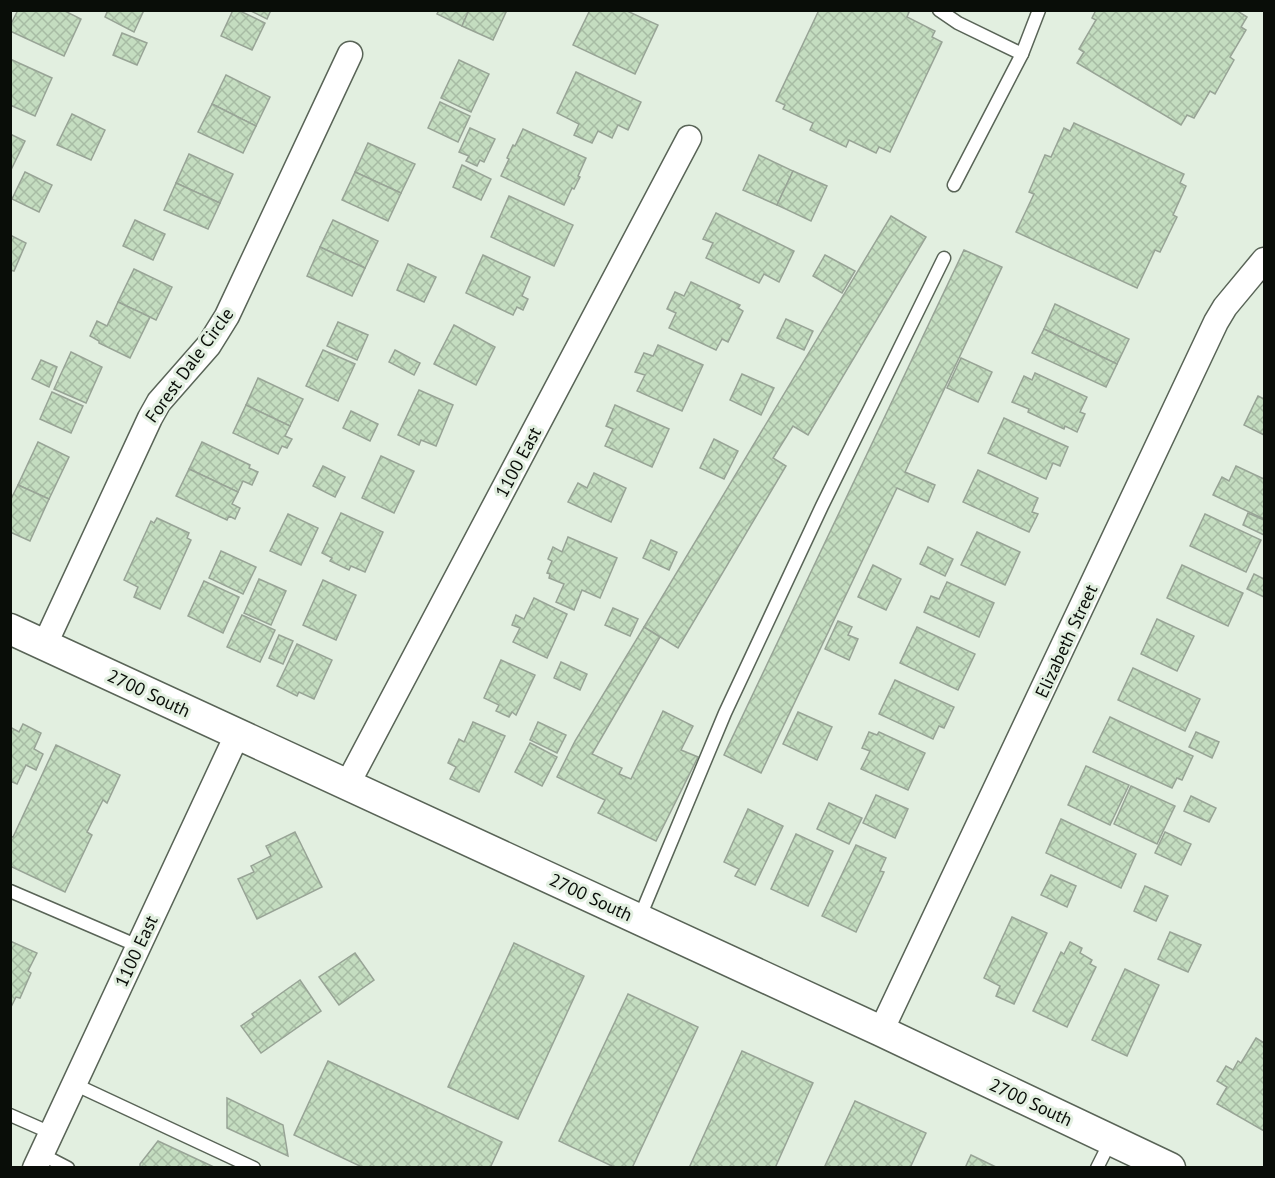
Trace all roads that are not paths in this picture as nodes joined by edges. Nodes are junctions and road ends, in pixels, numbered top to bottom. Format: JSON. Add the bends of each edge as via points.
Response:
{"nodes":[{"id":1,"x":939,"y":10,"type":"edge"},
{"id":2,"x":1040,"y":10,"type":"edge"},
{"id":3,"x":350,"y":54,"type":"dead end"},
{"id":4,"x":1022,"y":54,"type":"junction"},
{"id":5,"x":689,"y":138,"type":"dead end"},
{"id":6,"x":954,"y":185,"type":"dead end"},
{"id":7,"x":944,"y":258,"type":"dead end"},
{"id":8,"x":1264,"y":260,"type":"edge"},
{"id":9,"x":10,"y":629,"type":"edge"},
{"id":10,"x":45,"y":644,"type":"junction"},
{"id":11,"x":237,"y":735,"type":"junction"},
{"id":12,"x":346,"y":785,"type":"junction"},
{"id":13,"x":10,"y":891,"type":"edge"},
{"id":14,"x":639,"y":919,"type":"junction"},
{"id":15,"x":138,"y":946,"type":"junction"},
{"id":16,"x":881,"y":1031,"type":"junction"},
{"id":17,"x":74,"y":1084,"type":"junction"},
{"id":18,"x":10,"y":1114,"type":"edge"},
{"id":19,"x":1112,"y":1139,"type":"junction"},
{"id":20,"x":42,"y":1152,"type":"edge"},
{"id":21,"x":68,"y":1167,"type":"edge"},
{"id":22,"x":254,"y":1167,"type":"edge"},
{"id":23,"x":1097,"y":1167,"type":"edge"},
{"id":24,"x":1170,"y":1167,"type":"edge"}],
"edges":[{"from":1,"to":4,"type":"lane"},
{"from":2,"to":4,"type":"lane"},
{"from":3,"to":10,"type":"street","name":"Forest Dale Circle","via":[[223,323],[150,418]]},
{"from":4,"to":6,"type":"lane"},
{"from":5,"to":12,"type":"street","name":"1100 East"},
{"from":7,"to":14,"type":"lane","via":[[730,703]]},
{"from":8,"to":16,"type":"street","name":"Elizabeth Street","via":[[1216,322]]},
{"from":9,"to":10,"type":"street","name":"2700 South"},
{"from":10,"to":11,"type":"street","name":"2700 South"},
{"from":11,"to":12,"type":"street","name":"2700 South"},
{"from":11,"to":15,"type":"street","name":"1100 East"},
{"from":12,"to":14,"type":"street","name":"2700 South"},
{"from":13,"to":15,"type":"lane"},
{"from":14,"to":16,"type":"street","name":"2700 South"},
{"from":15,"to":17,"type":"street","name":"1100 East"},
{"from":16,"to":19,"type":"street","name":"2700 South"},
{"from":17,"to":20,"type":"street","name":"1100 East"},
{"from":17,"to":22,"type":"lane"},
{"from":18,"to":20,"type":"lane"},
{"from":19,"to":23,"type":"lane"},
{"from":19,"to":24,"type":"street","name":"2700 South"},
{"from":20,"to":21,"type":"lane"}]}
